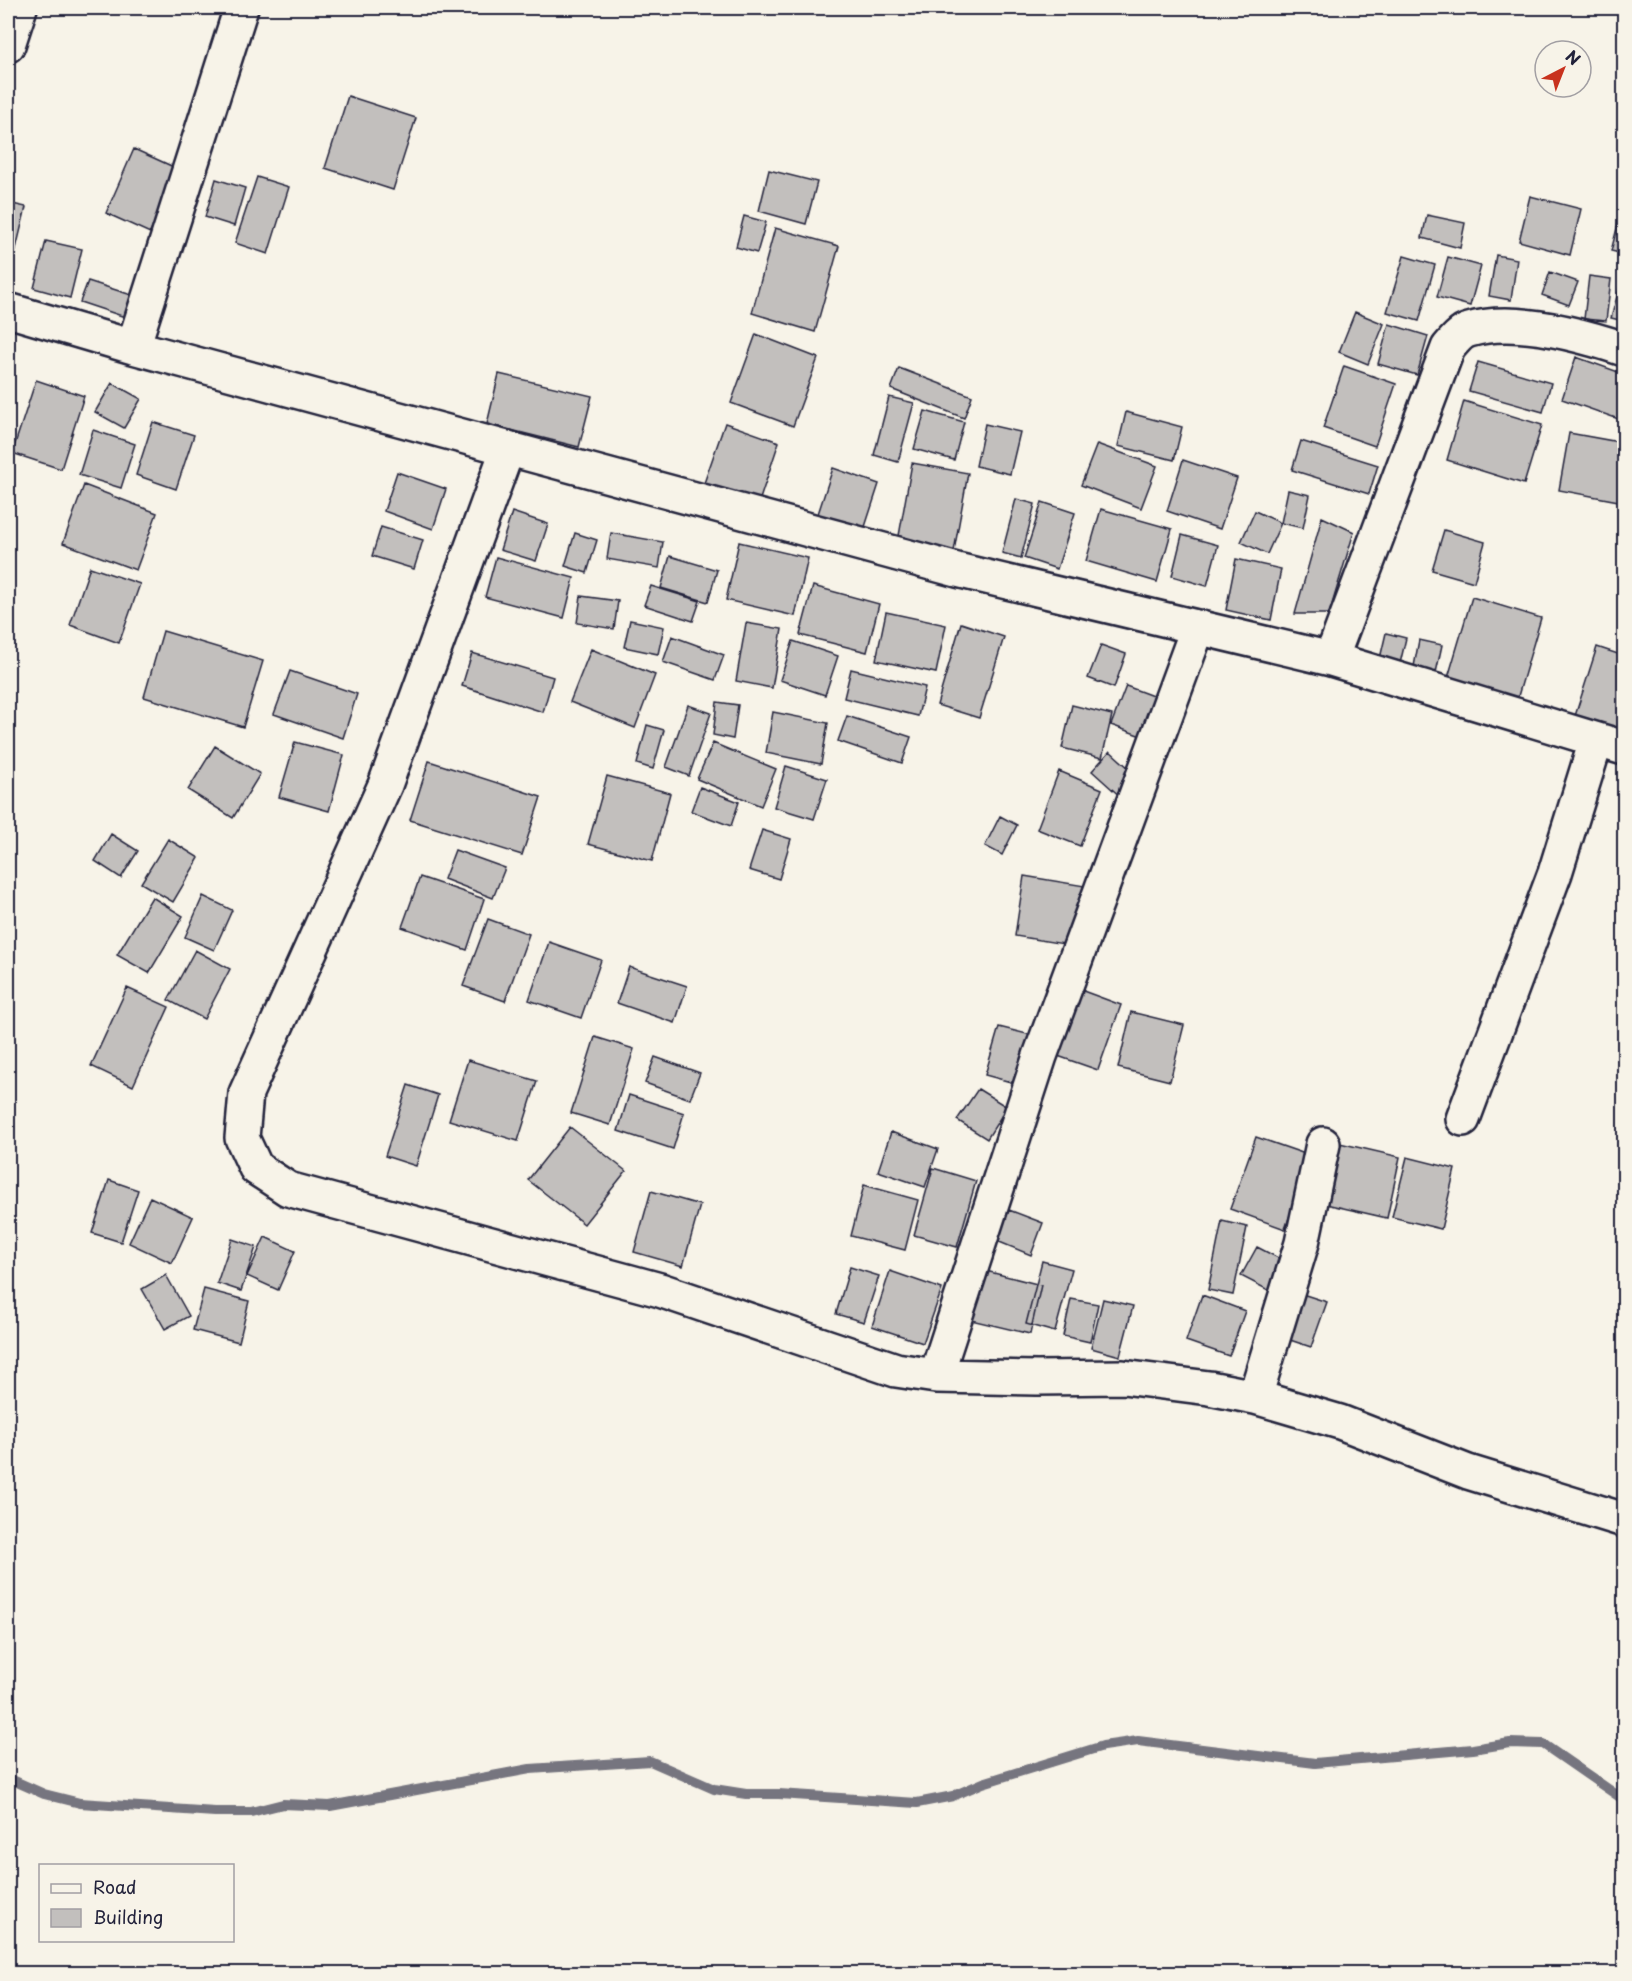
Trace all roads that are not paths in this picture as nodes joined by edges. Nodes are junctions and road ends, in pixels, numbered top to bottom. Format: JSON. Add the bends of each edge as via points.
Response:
{"nodes":[{"id":1,"x":20,"y":8,"type":"edge"},
{"id":2,"x":241,"y":8,"type":"edge"},
{"id":3,"x":8,"y":45,"type":"edge"},
{"id":4,"x":8,"y":310,"type":"edge"},
{"id":5,"x":133,"y":347,"type":"junction"},
{"id":6,"x":1624,"y":349,"type":"edge"},
{"id":7,"x":508,"y":448,"type":"junction"},
{"id":8,"x":1198,"y":627,"type":"junction"},
{"id":9,"x":1331,"y":658,"type":"junction"},
{"id":10,"x":1610,"y":744,"type":"edge"},
{"id":11,"x":1463,"y":1119,"type":"dead end"},
{"id":12,"x":1323,"y":1144,"type":"dead end"},
{"id":13,"x":936,"y":1376,"type":"junction"},
{"id":14,"x":1255,"y":1397,"type":"junction"},
{"id":15,"x":1624,"y":1520,"type":"edge"}],
"edges":[{"from":1,"to":3,"type":"street"},
{"from":2,"to":5,"type":"street"},
{"from":4,"to":5,"type":"street"},
{"from":5,"to":7,"type":"street"},
{"from":6,"to":9,"type":"street","via":[[1545,328],[1502,326],[1467,330],[1448,348]]},
{"from":7,"to":8,"type":"street","via":[[957,570]]},
{"from":7,"to":13,"type":"street","via":[[385,785],[246,1093],[242,1138],[256,1168],[288,1189],[660,1290],[896,1370]]},
{"from":8,"to":9,"type":"street"},
{"from":8,"to":13,"type":"street","via":[[1040,1056]]},
{"from":9,"to":10,"type":"street"},
{"from":10,"to":11,"type":"street","via":[[1555,873]]},
{"from":12,"to":14,"type":"street","via":[[1302,1243]]},
{"from":13,"to":14,"type":"street","via":[[1123,1377]]},
{"from":14,"to":15,"type":"street","via":[[1340,1422],[1468,1472]]}]}
